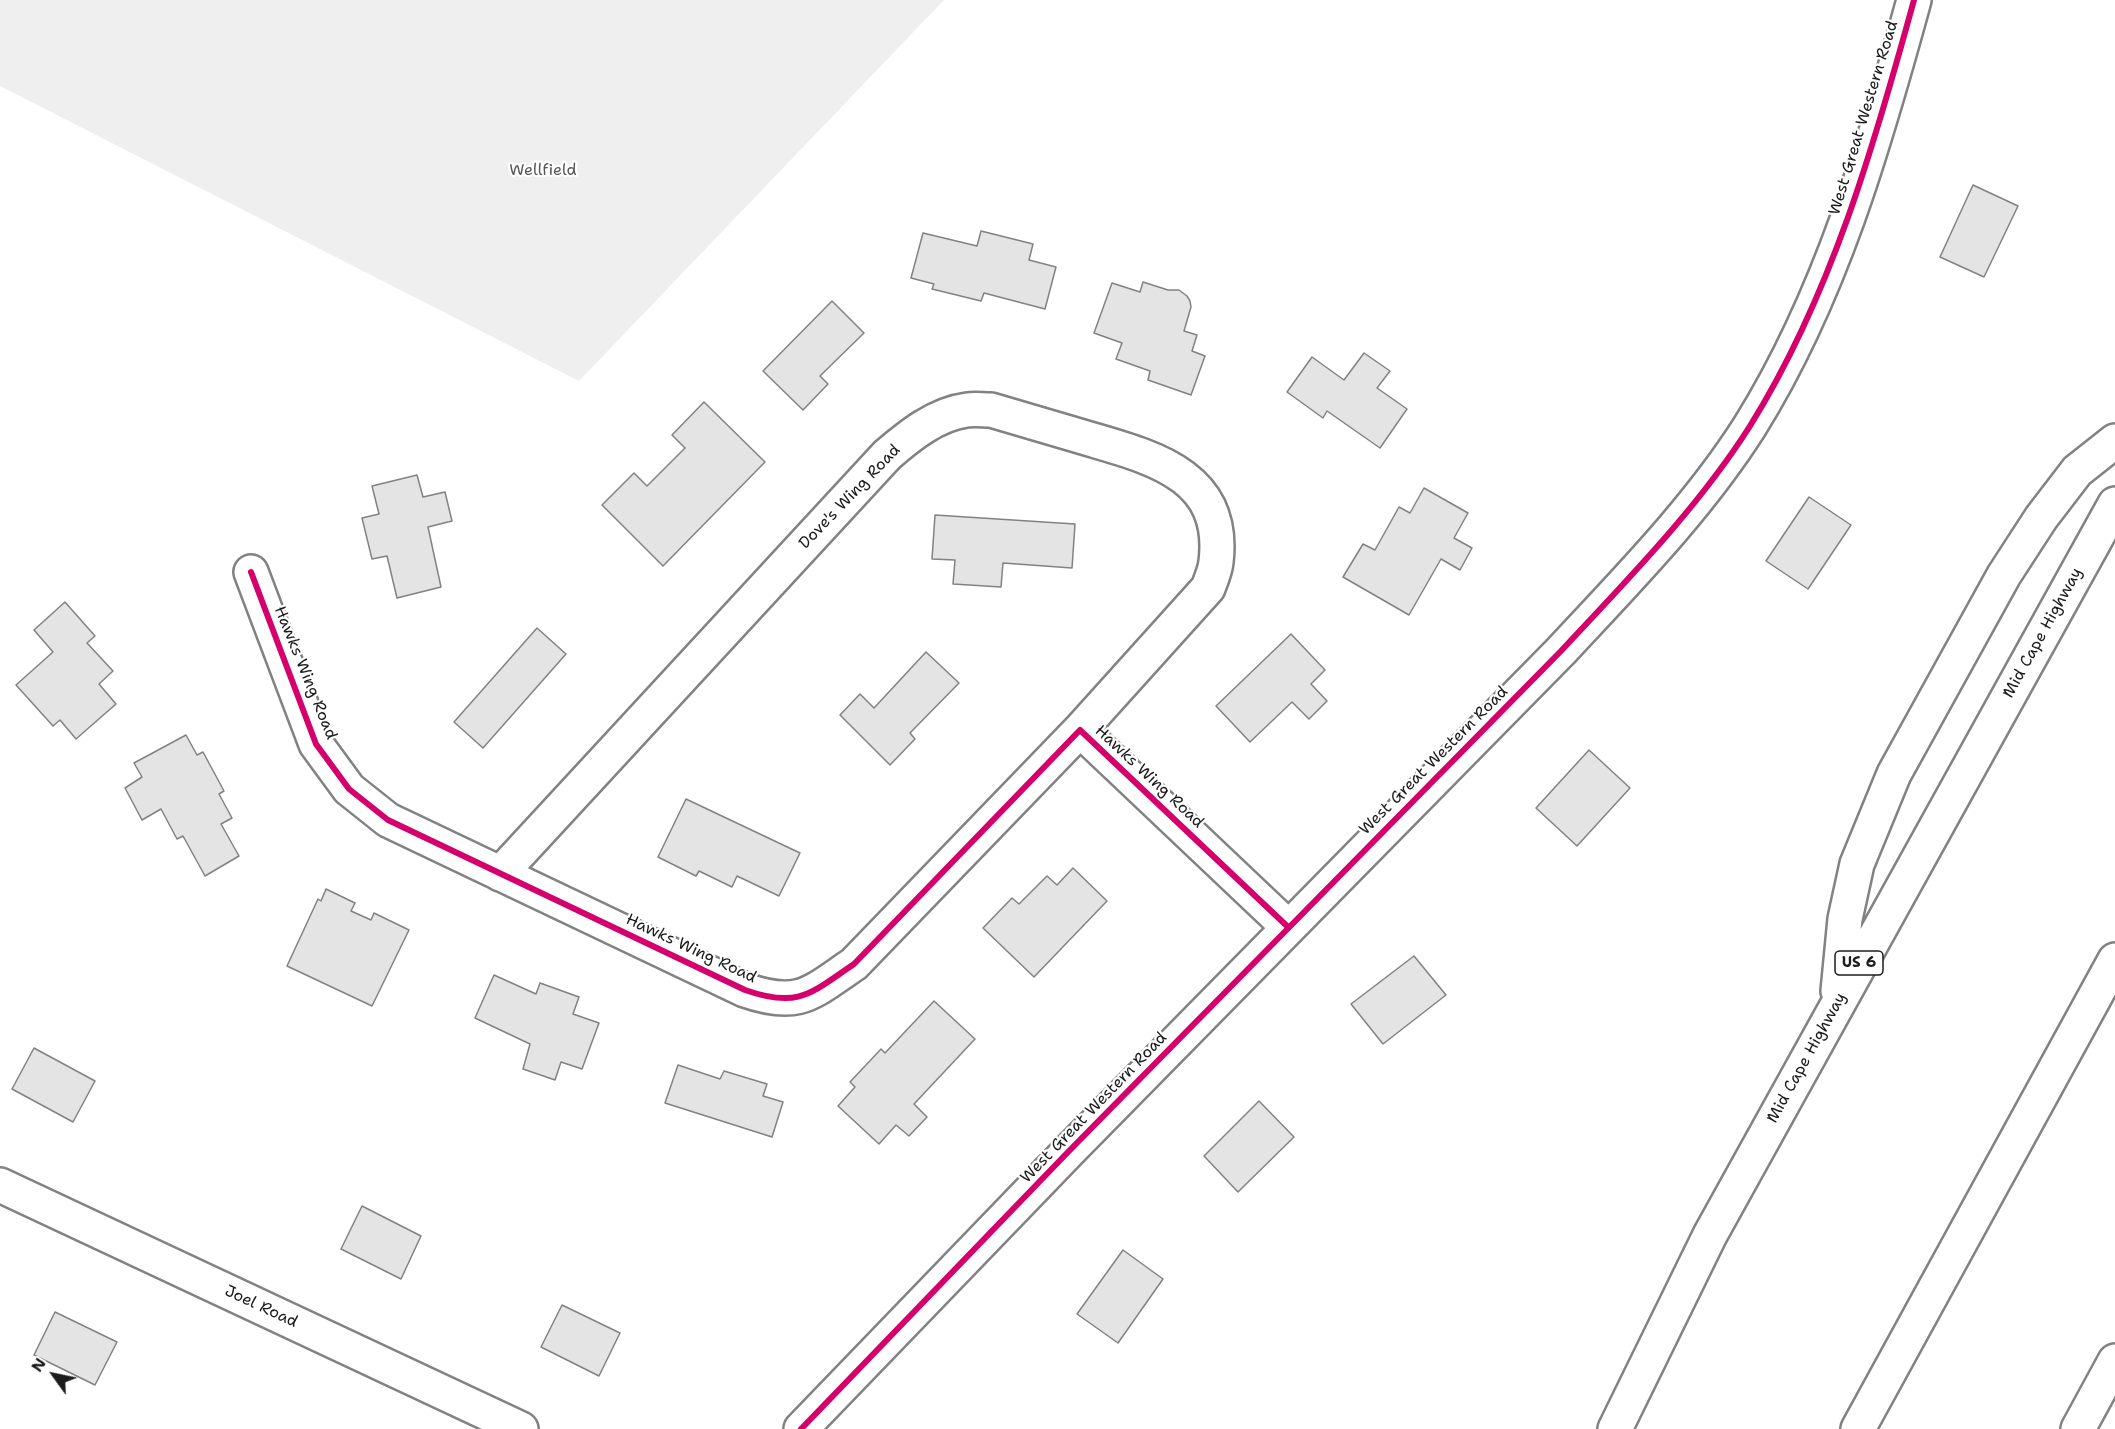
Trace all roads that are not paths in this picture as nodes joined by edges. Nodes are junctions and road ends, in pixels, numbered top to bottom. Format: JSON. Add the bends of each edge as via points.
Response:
{"nodes":[{"id":1,"x":1914,"y":0,"type":"edge"},
{"id":2,"x":2115,"y":441,"type":"edge"},
{"id":3,"x":2115,"y":504,"type":"edge"},
{"id":4,"x":251,"y":572,"type":"dead end"},
{"id":5,"x":1080,"y":730,"type":"junction"},
{"id":6,"x":500,"y":874,"type":"junction"},
{"id":7,"x":1288,"y":927,"type":"junction"},
{"id":8,"x":2115,"y":960,"type":"edge"},
{"id":9,"x":1837,"y":1003,"type":"junction"},
{"id":10,"x":0,"y":1185,"type":"edge"},
{"id":11,"x":2115,"y":1361,"type":"edge"},
{"id":12,"x":521,"y":1429,"type":"edge"},
{"id":13,"x":801,"y":1429,"type":"edge"},
{"id":14,"x":1615,"y":1429,"type":"edge"},
{"id":15,"x":1858,"y":1429,"type":"edge"},
{"id":16,"x":2078,"y":1429,"type":"edge"}],
"edges":[{"from":1,"to":7,"type":"main road","name":"West Great Western Road","via":[[1869,156],[1821,287],[1784,367],[1749,426],[1707,486],[1624,583]]},
{"from":2,"to":9,"type":"main road","via":[[2077,471],[2041,518],[2004,575],[1894,774],[1857,864],[1845,920]]},
{"from":3,"to":9,"type":"main road","name":"Mid Cape Highway","number":"US 6"},
{"from":4,"to":6,"type":"main road","name":"Hawks Wing Road","via":[[316,744],[349,789],[388,820]]},
{"from":5,"to":6,"type":"main road","name":"Hawks Wing Road","via":[[854,964],[810,993],[788,1000],[766,998],[746,990]]},
{"from":5,"to":6,"type":"main road","name":"Dove's Wing Road","via":[[1208,588],[1216,563],[1211,509],[1182,475],[1139,454],[991,410],[966,410],[942,417],[910,435],[887,455]]},
{"from":5,"to":7,"type":"main road","name":"Hawks Wing Road"},
{"from":7,"to":13,"type":"main road","name":"West Great Western Road"},
{"from":8,"to":15,"type":"main road"},
{"from":9,"to":14,"type":"main road","name":"Mid Cape Highway","number":"US 6","via":[[1710,1235]]},
{"from":10,"to":12,"type":"main road","name":"Joel Road"},
{"from":11,"to":16,"type":"main road"}]}
